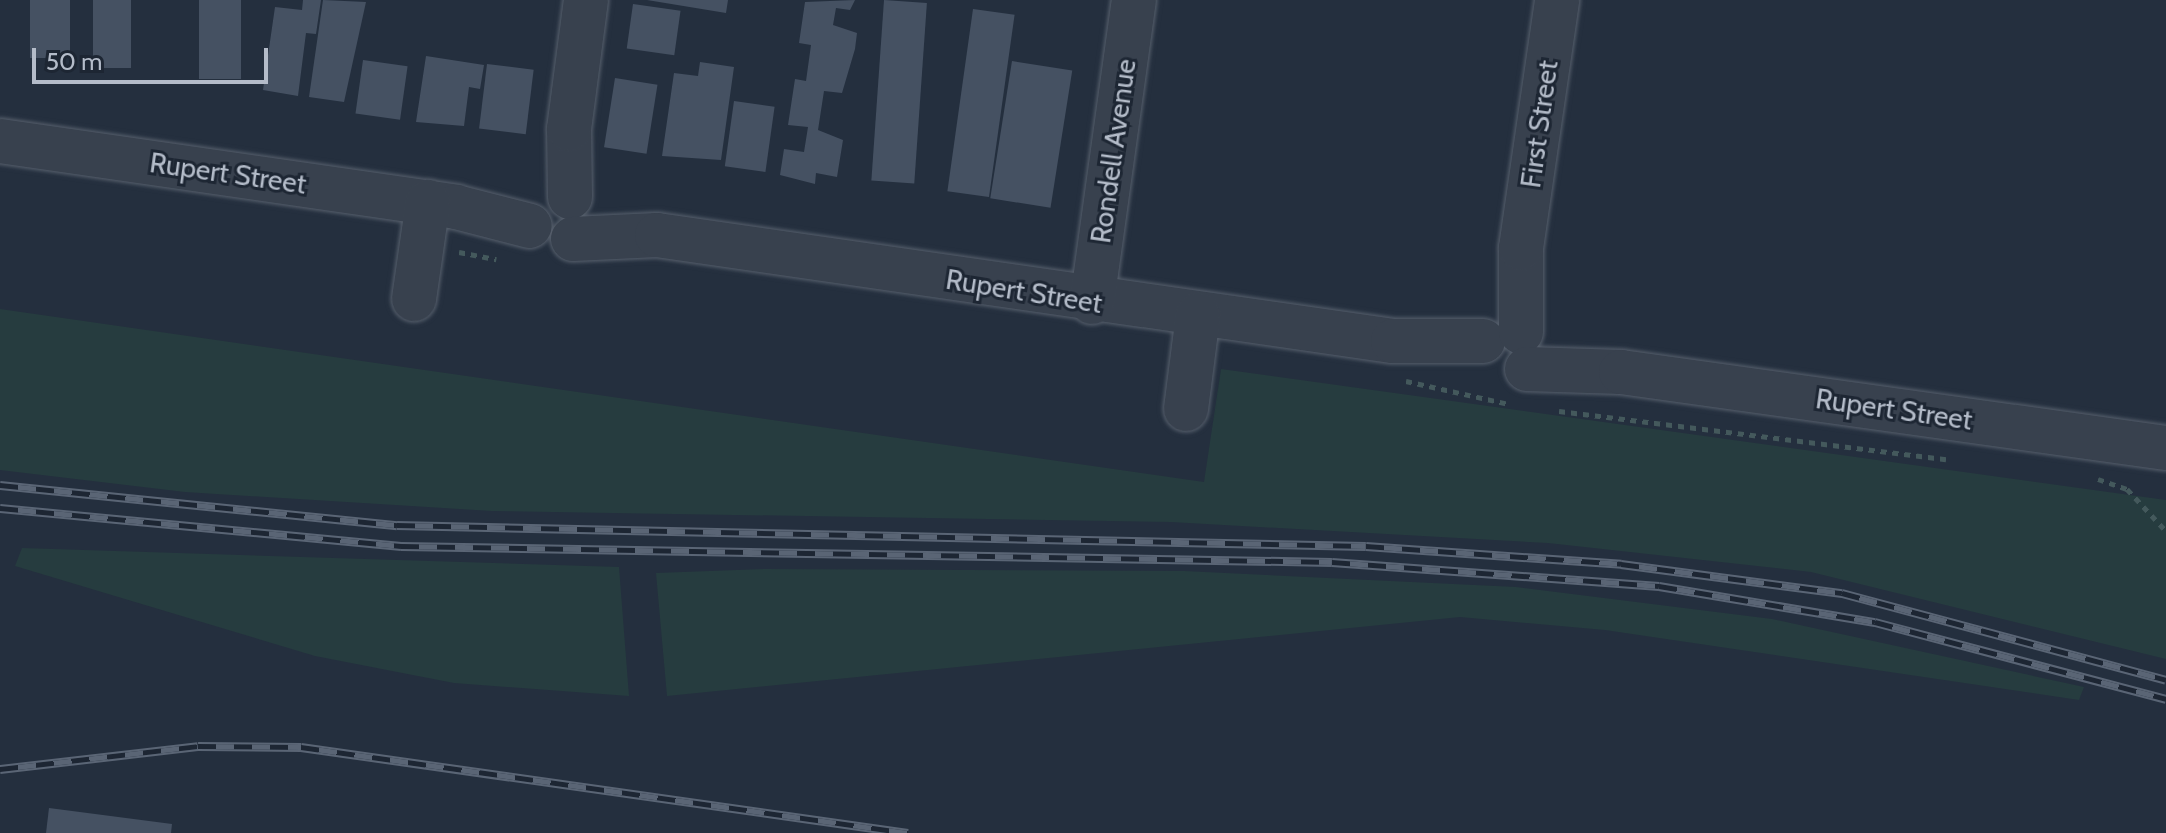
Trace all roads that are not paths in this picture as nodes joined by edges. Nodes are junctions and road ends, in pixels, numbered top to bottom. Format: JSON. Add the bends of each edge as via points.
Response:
{"nodes":[{"id":1,"x":586,"y":0,"type":"edge"},
{"id":2,"x":1134,"y":0,"type":"edge"},
{"id":3,"x":1557,"y":0,"type":"edge"},
{"id":4,"x":0,"y":141,"type":"edge"},
{"id":5,"x":442,"y":204,"type":"junction"},
{"id":6,"x":555,"y":211,"type":"junction"},
{"id":7,"x":414,"y":299,"type":"dead end"},
{"id":8,"x":1092,"y":302,"type":"junction"},
{"id":9,"x":1198,"y":315,"type":"junction"},
{"id":10,"x":1506,"y":347,"type":"junction"},
{"id":11,"x":1186,"y":409,"type":"dead end"},
{"id":12,"x":2166,"y":448,"type":"edge"}],
"edges":[{"from":1,"to":6,"type":"street"},
{"from":2,"to":8,"type":"street","name":"Rondell Avenue"},
{"from":3,"to":10,"type":"street","name":"First Street"},
{"from":4,"to":5,"type":"street","name":"Rupert Street"},
{"from":5,"to":6,"type":"street","name":"Rupert Street"},
{"from":5,"to":7,"type":"street"},
{"from":6,"to":8,"type":"street","name":"Rupert Street","via":[[657,235]]},
{"from":8,"to":9,"type":"street","name":"Rupert Street"},
{"from":9,"to":10,"type":"street","name":"Rupert Street","via":[[1393,341]]},
{"from":9,"to":11,"type":"street"},
{"from":10,"to":12,"type":"street","name":"Rupert Street","via":[[1621,372]]}]}
